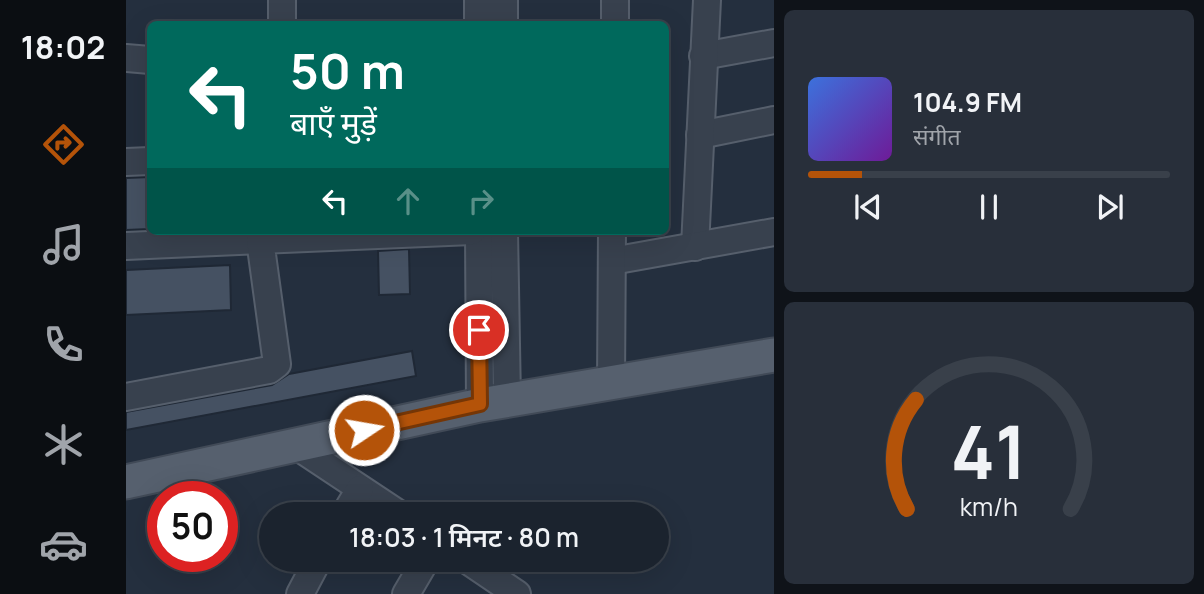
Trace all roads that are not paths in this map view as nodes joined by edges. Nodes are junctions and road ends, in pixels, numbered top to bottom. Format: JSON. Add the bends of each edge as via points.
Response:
{"nodes":[{"id":1,"x":282,"y":0,"type":"edge"},
{"id":2,"x":478,"y":0,"type":"edge"},
{"id":3,"x":504,"y":0,"type":"edge"},
{"id":4,"x":615,"y":0,"type":"edge"},
{"id":5,"x":707,"y":0,"type":"edge"},
{"id":6,"x":282,"y":21,"type":"edge"},
{"id":7,"x":478,"y":21,"type":"edge"},
{"id":8,"x":504,"y":21,"type":"edge"},
{"id":9,"x":615,"y":21,"type":"edge"},
{"id":10,"x":774,"y":43,"type":"edge"},
{"id":11,"x":703,"y":57,"type":"junction"},
{"id":12,"x":126,"y":58,"type":"edge"},
{"id":13,"x":147,"y":60,"type":"edge"},
{"id":14,"x":774,"y":120,"type":"edge"},
{"id":15,"x":700,"y":135,"type":"junction"},
{"id":16,"x":147,"y":161,"type":"edge"},
{"id":17,"x":126,"y":162,"type":"edge"},
{"id":18,"x":774,"y":232,"type":"edge"},
{"id":19,"x":381,"y":235,"type":"edge"},
{"id":20,"x":479,"y":235,"type":"edge"},
{"id":21,"x":504,"y":235,"type":"edge"},
{"id":22,"x":612,"y":235,"type":"edge"},
{"id":23,"x":260,"y":240,"type":"junction"},
{"id":24,"x":126,"y":246,"type":"edge"},
{"id":25,"x":695,"y":247,"type":"junction"},
{"id":26,"x":612,"y":261,"type":"junction"},
{"id":27,"x":774,"y":355,"type":"edge"},
{"id":28,"x":611,"y":384,"type":"junction"},
{"id":29,"x":126,"y":397,"type":"edge"},
{"id":30,"x":493,"y":402,"type":"junction"},
{"id":31,"x":295,"y":445,"type":"junction"},
{"id":32,"x":126,"y":482,"type":"edge"},
{"id":33,"x":360,"y":489,"type":"junction"},
{"id":34,"x":352,"y":502,"type":"edge"},
{"id":35,"x":380,"y":502,"type":"edge"},
{"id":36,"x":312,"y":572,"type":"edge"},
{"id":37,"x":419,"y":572,"type":"edge"},
{"id":38,"x":485,"y":572,"type":"edge"},
{"id":39,"x":300,"y":594,"type":"edge"},
{"id":40,"x":406,"y":594,"type":"edge"},
{"id":41,"x":517,"y":594,"type":"edge"}],
"edges":[{"from":1,"to":6,"type":"street"},
{"from":2,"to":7,"type":"street"},
{"from":3,"to":8,"type":"street"},
{"from":4,"to":9,"type":"street"},
{"from":5,"to":11,"type":"street"},
{"from":10,"to":11,"type":"street"},
{"from":11,"to":15,"type":"street"},
{"from":12,"to":13,"type":"street"},
{"from":14,"to":15,"type":"street"},
{"from":15,"to":25,"type":"street"},
{"from":16,"to":17,"type":"street"},
{"from":18,"to":25,"type":"street"},
{"from":19,"to":23,"type":"street"},
{"from":20,"to":30,"type":"street"},
{"from":21,"to":30,"type":"street"},
{"from":22,"to":26,"type":"street"},
{"from":23,"to":24,"type":"street"},
{"from":23,"to":29,"type":"street","via":[[276,364],[269,370]]},
{"from":25,"to":26,"type":"street"},
{"from":26,"to":28,"type":"street"},
{"from":27,"to":28,"type":"main road"},
{"from":28,"to":30,"type":"main road"},
{"from":30,"to":31,"type":"main road"},
{"from":31,"to":32,"type":"main road"},
{"from":31,"to":33,"type":"street"},
{"from":33,"to":34,"type":"street"},
{"from":33,"to":35,"type":"street"},
{"from":36,"to":39,"type":"street"},
{"from":37,"to":40,"type":"street"},
{"from":38,"to":41,"type":"street"}]}
